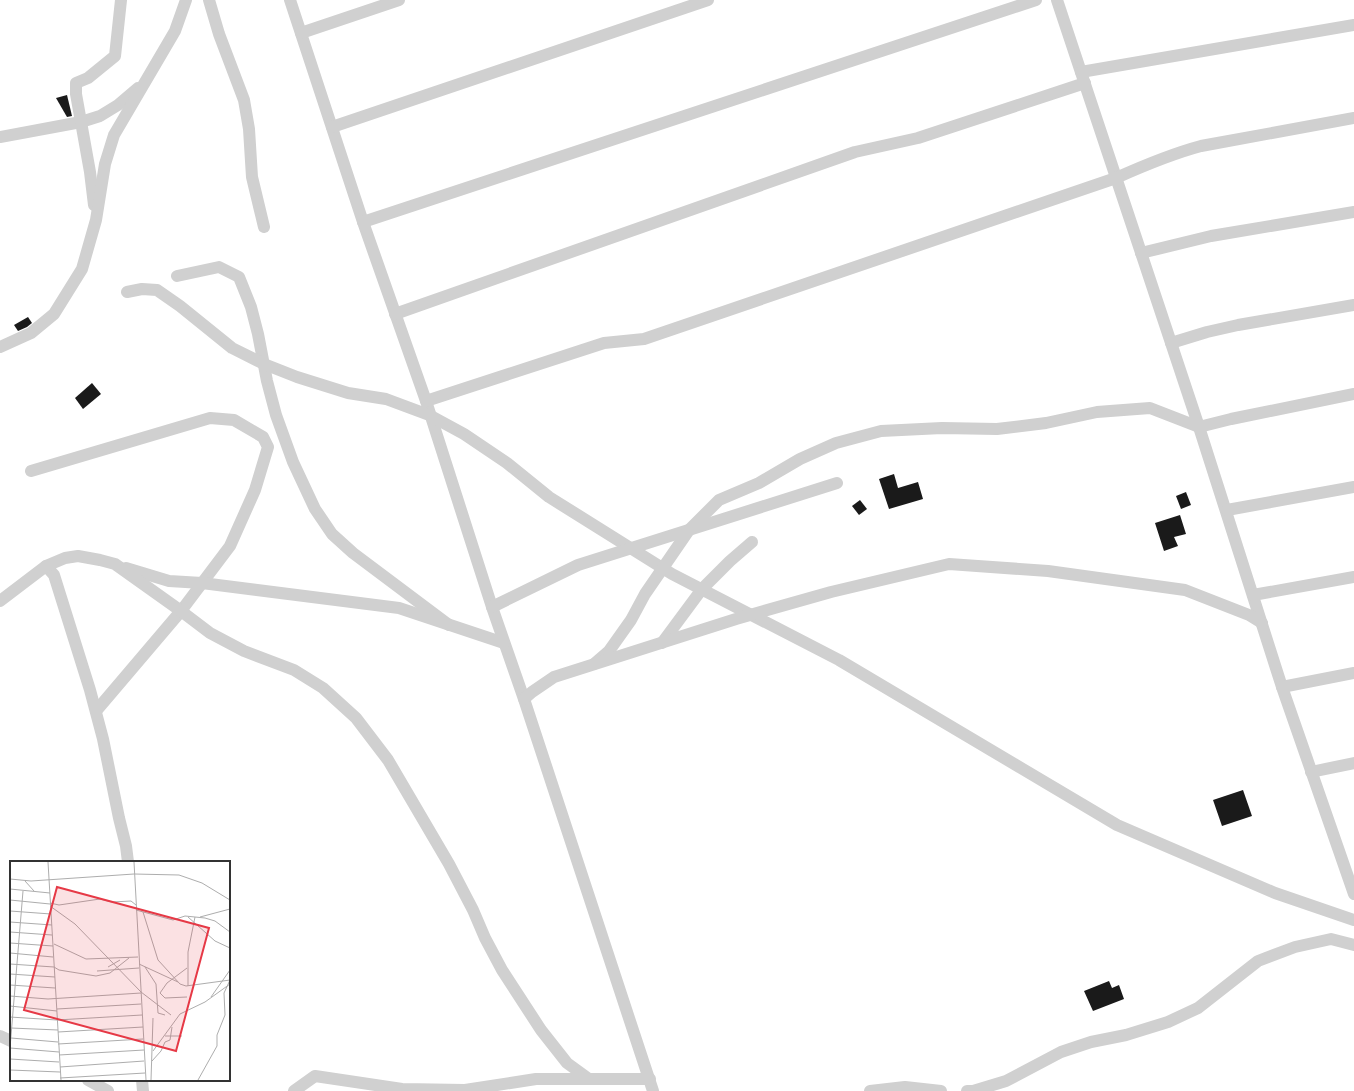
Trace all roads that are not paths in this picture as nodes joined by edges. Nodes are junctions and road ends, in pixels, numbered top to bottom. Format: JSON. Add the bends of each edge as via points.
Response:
{"nodes":[{"id":1,"x":122,"y":0,"type":"edge"},
{"id":2,"x":186,"y":0,"type":"edge"},
{"id":3,"x":209,"y":0,"type":"edge"},
{"id":4,"x":290,"y":0,"type":"edge"},
{"id":5,"x":400,"y":0,"type":"edge"},
{"id":6,"x":708,"y":0,"type":"edge"},
{"id":7,"x":1036,"y":0,"type":"edge"},
{"id":8,"x":1057,"y":0,"type":"edge"},
{"id":9,"x":1354,"y":25,"type":"edge"},
{"id":10,"x":301,"y":33,"type":"junction"},
{"id":11,"x":1083,"y":78,"type":"junction"},
{"id":12,"x":145,"y":82,"type":"junction"},
{"id":13,"x":1354,"y":118,"type":"edge"},
{"id":14,"x":81,"y":122,"type":"junction"},
{"id":15,"x":332,"y":127,"type":"junction"},
{"id":16,"x":0,"y":137,"type":"edge"},
{"id":17,"x":1116,"y":178,"type":"junction"},
{"id":18,"x":1354,"y":212,"type":"edge"},
{"id":19,"x":96,"y":220,"type":"junction"},
{"id":20,"x":363,"y":222,"type":"junction"},
{"id":21,"x":264,"y":227,"type":"dead end"},
{"id":22,"x":1141,"y":253,"type":"junction"},
{"id":23,"x":178,"y":276,"type":"dead end"},
{"id":24,"x":127,"y":292,"type":"dead end"},
{"id":25,"x":1354,"y":305,"type":"edge"},
{"id":26,"x":395,"y":314,"type":"junction"},
{"id":27,"x":1171,"y":343,"type":"junction"},
{"id":28,"x":0,"y":347,"type":"edge"},
{"id":29,"x":264,"y":364,"type":"junction"},
{"id":30,"x":1354,"y":394,"type":"edge"},
{"id":31,"x":426,"y":401,"type":"junction"},
{"id":32,"x":429,"y":415,"type":"junction"},
{"id":33,"x":1199,"y":427,"type":"junction"},
{"id":34,"x":31,"y":471,"type":"dead end"},
{"id":35,"x":837,"y":483,"type":"dead end"},
{"id":36,"x":1354,"y":487,"type":"edge"},
{"id":37,"x":1227,"y":510,"type":"junction"},
{"id":38,"x":689,"y":530,"type":"junction"},
{"id":39,"x":752,"y":542,"type":"dead end"},
{"id":40,"x":632,"y":549,"type":"junction"},
{"id":41,"x":115,"y":564,"type":"junction"},
{"id":42,"x":46,"y":566,"type":"junction"},
{"id":43,"x":663,"y":568,"type":"junction"},
{"id":44,"x":1354,"y":577,"type":"edge"},
{"id":45,"x":202,"y":583,"type":"junction"},
{"id":46,"x":702,"y":589,"type":"junction"},
{"id":47,"x":1253,"y":595,"type":"junction"},
{"id":48,"x":0,"y":601,"type":"edge"},
{"id":49,"x":492,"y":607,"type":"junction"},
{"id":50,"x":182,"y":611,"type":"junction"},
{"id":51,"x":753,"y":616,"type":"junction"},
{"id":52,"x":1262,"y":623,"type":"junction"},
{"id":53,"x":449,"y":625,"type":"junction"},
{"id":54,"x":504,"y":643,"type":"junction"},
{"id":55,"x":662,"y":643,"type":"junction"},
{"id":56,"x":594,"y":664,"type":"junction"},
{"id":57,"x":1354,"y":673,"type":"edge"},
{"id":58,"x":1282,"y":686,"type":"junction"},
{"id":59,"x":524,"y":699,"type":"junction"},
{"id":60,"x":96,"y":711,"type":"junction"},
{"id":61,"x":1354,"y":763,"type":"edge"},
{"id":62,"x":1311,"y":772,"type":"junction"},
{"id":63,"x":1349,"y":860,"type":"edge"},
{"id":64,"x":128,"y":861,"type":"edge"},
{"id":65,"x":1354,"y":894,"type":"edge"},
{"id":66,"x":1354,"y":920,"type":"edge"},
{"id":67,"x":1354,"y":945,"type":"edge"},
{"id":68,"x":0,"y":1036,"type":"edge"},
{"id":69,"x":10,"y":1041,"type":"edge"},
{"id":70,"x":590,"y":1079,"type":"junction"},
{"id":71,"x":650,"y":1079,"type":"junction"},
{"id":72,"x":90,"y":1081,"type":"edge"},
{"id":73,"x":108,"y":1091,"type":"edge"},
{"id":74,"x":294,"y":1091,"type":"edge"},
{"id":75,"x":653,"y":1091,"type":"edge"},
{"id":76,"x":870,"y":1091,"type":"edge"},
{"id":77,"x":940,"y":1091,"type":"edge"},
{"id":78,"x":967,"y":1091,"type":"edge"}],
"edges":[{"from":1,"to":14,"type":"street","via":[[115,56],[88,78],[76,84]]},
{"from":2,"to":12,"type":"street","via":[[175,31]]},
{"from":3,"to":21,"type":"street","via":[[244,100],[252,177]]},
{"from":4,"to":10,"type":"street"},
{"from":5,"to":10,"type":"street"},
{"from":6,"to":15,"type":"street"},
{"from":7,"to":20,"type":"street"},
{"from":8,"to":11,"type":"street"},
{"from":9,"to":11,"type":"street"},
{"from":10,"to":15,"type":"street"},
{"from":11,"to":17,"type":"street"},
{"from":11,"to":26,"type":"street","via":[[918,138],[855,152]]},
{"from":12,"to":14,"type":"street","via":[[118,105],[100,116]]},
{"from":12,"to":19,"type":"street","via":[[114,135],[105,164]]},
{"from":13,"to":17,"type":"street","via":[[1201,146],[1156,160]]},
{"from":14,"to":16,"type":"street"},
{"from":14,"to":19,"type":"street"},
{"from":15,"to":20,"type":"street"},
{"from":17,"to":22,"type":"street"},
{"from":17,"to":31,"type":"street","via":[[644,338],[604,343]]},
{"from":18,"to":22,"type":"street","via":[[1211,236]]},
{"from":19,"to":28,"type":"street","via":[[82,269],[54,314],[31,333]]},
{"from":20,"to":26,"type":"street"},
{"from":22,"to":27,"type":"street"},
{"from":23,"to":29,"type":"street","via":[[219,267],[239,277],[251,307]]},
{"from":24,"to":29,"type":"street","via":[[156,290],[232,348]]},
{"from":25,"to":27,"type":"street","via":[[1238,325]]},
{"from":26,"to":31,"type":"street"},
{"from":27,"to":33,"type":"street"},
{"from":29,"to":32,"type":"street","via":[[348,393],[386,399]]},
{"from":29,"to":53,"type":"street","via":[[278,422],[293,462],[315,510],[332,534],[353,553]]},
{"from":30,"to":33,"type":"street"},
{"from":31,"to":32,"type":"street"},
{"from":32,"to":40,"type":"street","via":[[464,434],[507,463],[550,497]]},
{"from":32,"to":49,"type":"street"},
{"from":33,"to":37,"type":"street"},
{"from":33,"to":38,"type":"street","via":[[1150,408],[1097,412],[1046,423],[997,428],[881,431],[836,443],[719,500]]},
{"from":34,"to":45,"type":"street","via":[[210,418],[234,420],[263,437],[268,447],[255,490],[230,546]]},
{"from":35,"to":38,"type":"street"},
{"from":36,"to":37,"type":"street"},
{"from":37,"to":47,"type":"street"},
{"from":38,"to":40,"type":"street"},
{"from":38,"to":43,"type":"street"},
{"from":39,"to":46,"type":"street"},
{"from":40,"to":43,"type":"street"},
{"from":40,"to":49,"type":"street","via":[[578,565]]},
{"from":41,"to":42,"type":"street","via":[[78,556]]},
{"from":41,"to":45,"type":"street","via":[[169,581]]},
{"from":41,"to":50,"type":"street"},
{"from":42,"to":48,"type":"street"},
{"from":42,"to":60,"type":"street","via":[[54,575]]},
{"from":43,"to":46,"type":"street"},
{"from":43,"to":56,"type":"street","via":[[609,651]]},
{"from":44,"to":47,"type":"street"},
{"from":45,"to":50,"type":"street"},
{"from":45,"to":53,"type":"street","via":[[399,608]]},
{"from":46,"to":51,"type":"street"},
{"from":46,"to":55,"type":"street"},
{"from":47,"to":52,"type":"street"},
{"from":49,"to":54,"type":"street"},
{"from":50,"to":60,"type":"street"},
{"from":50,"to":70,"type":"street","via":[[210,633],[237,648],[294,670],[323,688],[356,718],[388,760],[449,864],[502,970],[541,1030],[567,1063]]},
{"from":51,"to":52,"type":"street","via":[[830,592],[949,564],[1048,571],[1185,590],[1249,615]]},
{"from":51,"to":55,"type":"street"},
{"from":51,"to":66,"type":"street","via":[[839,660],[1117,825],[1275,893]]},
{"from":52,"to":58,"type":"street"},
{"from":53,"to":54,"type":"street"},
{"from":54,"to":59,"type":"street"},
{"from":55,"to":56,"type":"street"},
{"from":56,"to":59,"type":"street","via":[[554,677]]},
{"from":57,"to":58,"type":"street"},
{"from":58,"to":62,"type":"street"},
{"from":59,"to":71,"type":"street"},
{"from":60,"to":64,"type":"street"},
{"from":61,"to":62,"type":"street"},
{"from":62,"to":63,"type":"street"},
{"from":63,"to":65,"type":"street"},
{"from":67,"to":78,"type":"street","via":[[1331,939],[1295,947],[1258,961],[1198,1008],[1168,1022],[1061,1052],[1006,1081]]},
{"from":68,"to":69,"type":"street"},
{"from":70,"to":71,"type":"street"},
{"from":70,"to":74,"type":"street","via":[[536,1079],[465,1090],[402,1089],[315,1076]]},
{"from":71,"to":75,"type":"street"},
{"from":72,"to":73,"type":"street"},
{"from":76,"to":77,"type":"street","via":[[905,1087]]}]}
